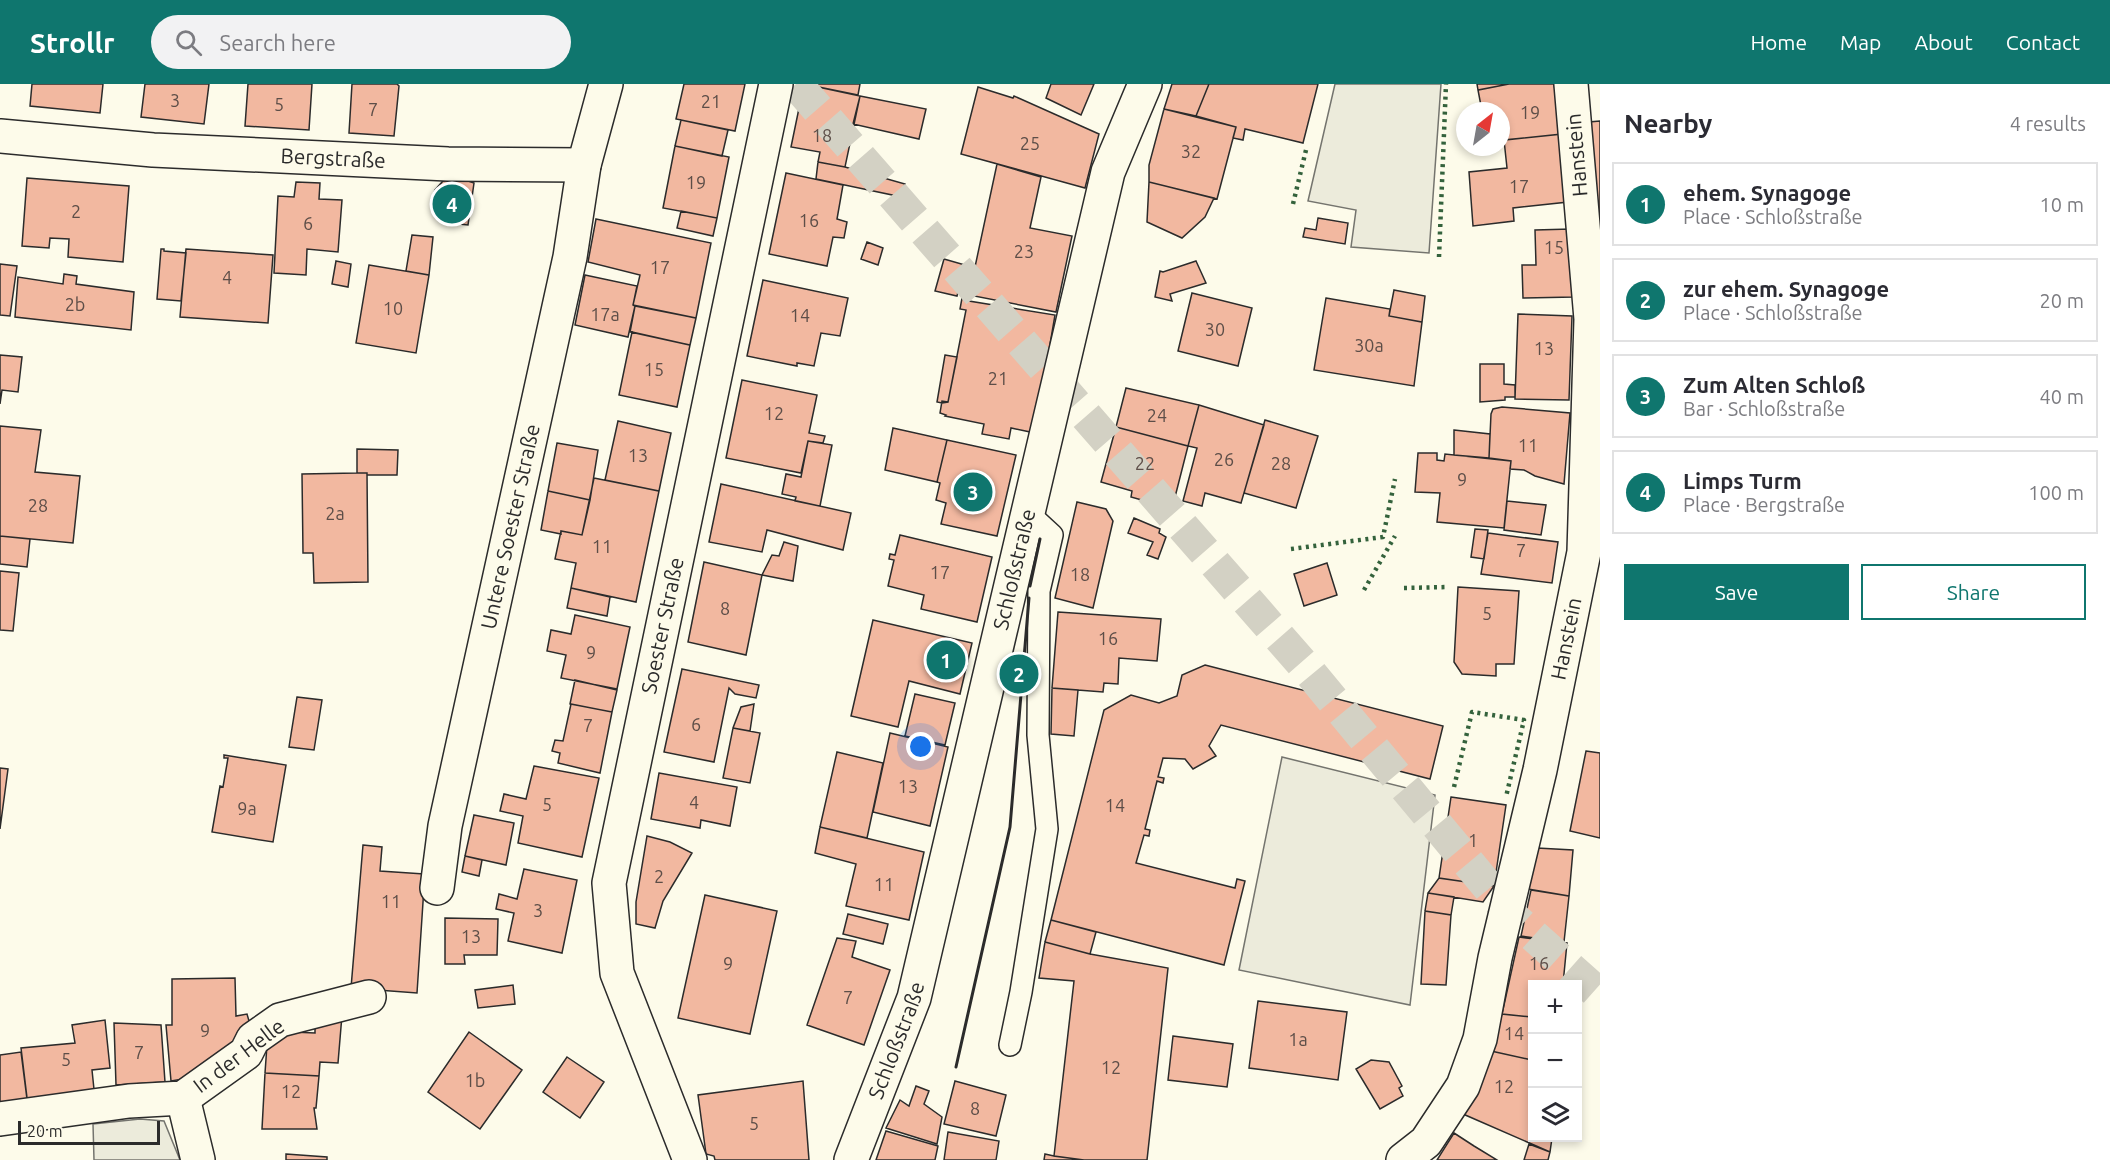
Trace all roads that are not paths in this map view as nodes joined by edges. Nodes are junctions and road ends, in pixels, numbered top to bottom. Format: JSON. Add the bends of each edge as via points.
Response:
{"nodes":[{"id":1,"x":606,"y":84,"type":"edge"},
{"id":2,"x":776,"y":84,"type":"edge"},
{"id":3,"x":1145,"y":84,"type":"edge"},
{"id":4,"x":1571,"y":84,"type":"edge"},
{"id":5,"x":0,"y":136,"type":"edge"},
{"id":6,"x":584,"y":165,"type":"junction"},
{"id":7,"x":1027,"y":512,"type":"junction"},
{"id":8,"x":437,"y":888,"type":"dead end"},
{"id":9,"x":369,"y":997,"type":"dead end"},
{"id":10,"x":1010,"y":1045,"type":"dead end"},
{"id":11,"x":183,"y":1098,"type":"junction"},
{"id":12,"x":0,"y":1119,"type":"edge"},
{"id":13,"x":198,"y":1160,"type":"edge"},
{"id":14,"x":690,"y":1160,"type":"edge"},
{"id":15,"x":851,"y":1160,"type":"edge"},
{"id":16,"x":1402,"y":1160,"type":"edge"}],
"edges":[{"from":1,"to":6,"type":"street"},
{"from":2,"to":14,"type":"street","name":"Soester Straße","via":[[609,883],[617,973]]},
{"from":3,"to":7,"type":"street","name":"Schloßstraße","via":[[1108,172]]},
{"from":4,"to":16,"type":"street","name":"Hanstein","via":[[1591,319],[1584,552],[1480,1039],[1463,1086],[1426,1142]]},
{"from":5,"to":6,"type":"street","name":"Bergstraße","via":[[212,153],[448,164]]},
{"from":6,"to":8,"type":"street","name":"Untere Soester Straße","via":[[570,257],[446,826]]},
{"from":7,"to":10,"type":"lane","via":[[1052,535],[1039,591],[1038,735],[1047,829]]},
{"from":7,"to":15,"type":"street","name":"Schloßstraße","via":[[914,999]]},
{"from":9,"to":11,"type":"street","name":"In der Helle","via":[[280,1020],[253,1039],[246,1053]]},
{"from":11,"to":12,"type":"street","name":"In der Helle","via":[[129,1101]]},
{"from":11,"to":13,"type":"street"}]}
